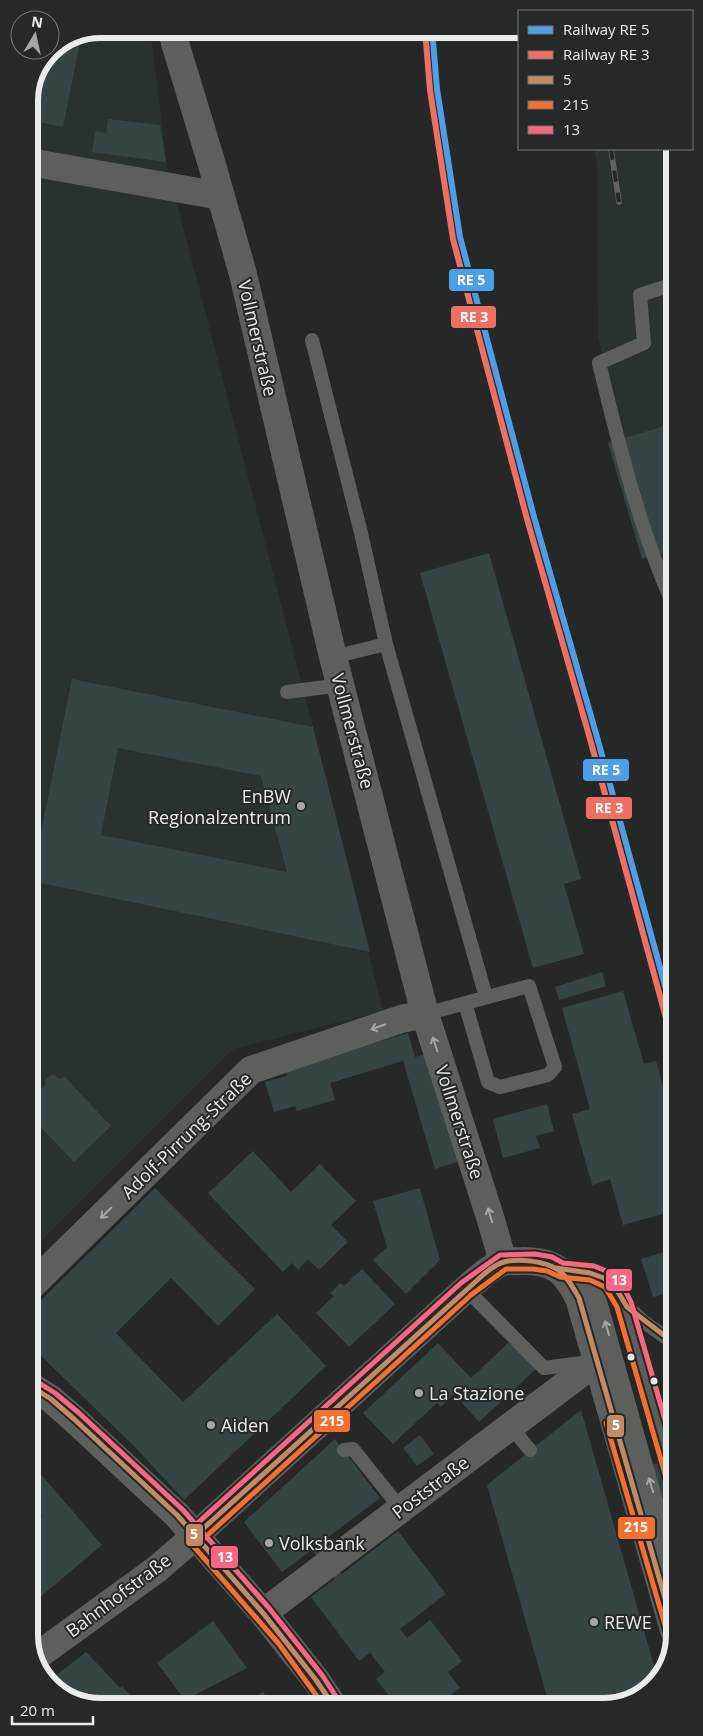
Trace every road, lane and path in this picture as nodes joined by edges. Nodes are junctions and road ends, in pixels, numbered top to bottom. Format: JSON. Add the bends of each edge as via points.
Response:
{"nodes":[{"id":1,"x":174,"y":38,"type":"edge"},
{"id":2,"x":38,"y":164,"type":"edge"},
{"id":3,"x":222,"y":196,"type":"junction"},
{"id":4,"x":666,"y":287,"type":"edge"},
{"id":5,"x":312,"y":340,"type":"dead end"},
{"id":6,"x":666,"y":587,"type":"edge"},
{"id":7,"x":386,"y":644,"type":"junction"},
{"id":8,"x":333,"y":657,"type":"junction"},
{"id":9,"x":342,"y":685,"type":"junction"},
{"id":10,"x":287,"y":692,"type":"dead end"},
{"id":11,"x":486,"y":997,"type":"junction"},
{"id":12,"x":465,"y":1003,"type":"junction"},
{"id":13,"x":425,"y":1014,"type":"junction"},
{"id":14,"x":503,"y":1262,"type":"junction"},
{"id":15,"x":555,"y":1267,"type":"junction"},
{"id":16,"x":592,"y":1273,"type":"junction"},
{"id":17,"x":38,"y":1279,"type":"edge"},
{"id":18,"x":466,"y":1289,"type":"junction"},
{"id":19,"x":624,"y":1304,"type":"junction"},
{"id":20,"x":666,"y":1338,"type":"edge"},
{"id":21,"x":597,"y":1361,"type":"junction"},
{"id":22,"x":38,"y":1391,"type":"edge"},
{"id":23,"x":510,"y":1426,"type":"junction"},
{"id":24,"x":344,"y":1450,"type":"dead end"},
{"id":25,"x":530,"y":1450,"type":"dead end"},
{"id":26,"x":666,"y":1451,"type":"edge"},
{"id":27,"x":396,"y":1513,"type":"junction"},
{"id":28,"x":195,"y":1536,"type":"junction"},
{"id":29,"x":666,"y":1537,"type":"edge"},
{"id":30,"x":666,"y":1602,"type":"edge"},
{"id":31,"x":263,"y":1613,"type":"junction"},
{"id":32,"x":40,"y":1653,"type":"edge"},
{"id":33,"x":328,"y":1698,"type":"edge"}],
"edges":[{"from":1,"to":3,"type":"street","name":"Vollmerstraße"},
{"from":2,"to":3,"type":"street"},
{"from":3,"to":8,"type":"street","name":"Vollmerstraße"},
{"from":4,"to":6,"type":"lane","via":[[640,295],[644,343],[599,363],[649,545]]},
{"from":5,"to":7,"type":"lane"},
{"from":7,"to":8,"type":"lane"},
{"from":7,"to":11,"type":"lane"},
{"from":8,"to":9,"type":"street","name":"Vollmerstraße"},
{"from":9,"to":10,"type":"lane"},
{"from":9,"to":13,"type":"street","name":"Vollmerstraße"},
{"from":11,"to":12,"type":"lane"},
{"from":11,"to":12,"type":"lane","via":[[529,986],[555,1067],[548,1075],[500,1087],[488,1082]]},
{"from":12,"to":13,"type":"lane"},
{"from":14,"to":13,"type":"street","name":"Vollmerstraße","one_way":true},
{"from":13,"to":17,"type":"street","name":"Adolf-Pirrung-Straße","one_way":true,"via":[[251,1070]]},
{"from":14,"to":15,"type":"street","via":[[534,1261]]},
{"from":14,"to":18,"type":"street","name":"Bahnhofstraße"},
{"from":15,"to":16,"type":"lane"},
{"from":15,"to":21,"type":"street","via":[[579,1298]]},
{"from":16,"to":19,"type":"lane","via":[[610,1281]]},
{"from":29,"to":16,"type":"lane","one_way":true},
{"from":18,"to":21,"type":"lane","via":[[544,1368]]},
{"from":18,"to":28,"type":"street","name":"Bahnhofstraße"},
{"from":19,"to":20,"type":"lane"},
{"from":19,"to":26,"type":"lane"},
{"from":21,"to":23,"type":"street","name":"Poststraße"},
{"from":21,"to":30,"type":"street"},
{"from":22,"to":28,"type":"street","via":[[74,1419],[178,1515]]},
{"from":23,"to":25,"type":"lane"},
{"from":23,"to":27,"type":"street","name":"Poststraße"},
{"from":24,"to":27,"type":"lane","via":[[353,1448]]},
{"from":27,"to":31,"type":"street","name":"Poststraße"},
{"from":28,"to":31,"type":"street"},
{"from":28,"to":32,"type":"street","name":"Bahnhofstraße","via":[[157,1569]]},
{"from":31,"to":33,"type":"street"}]}
